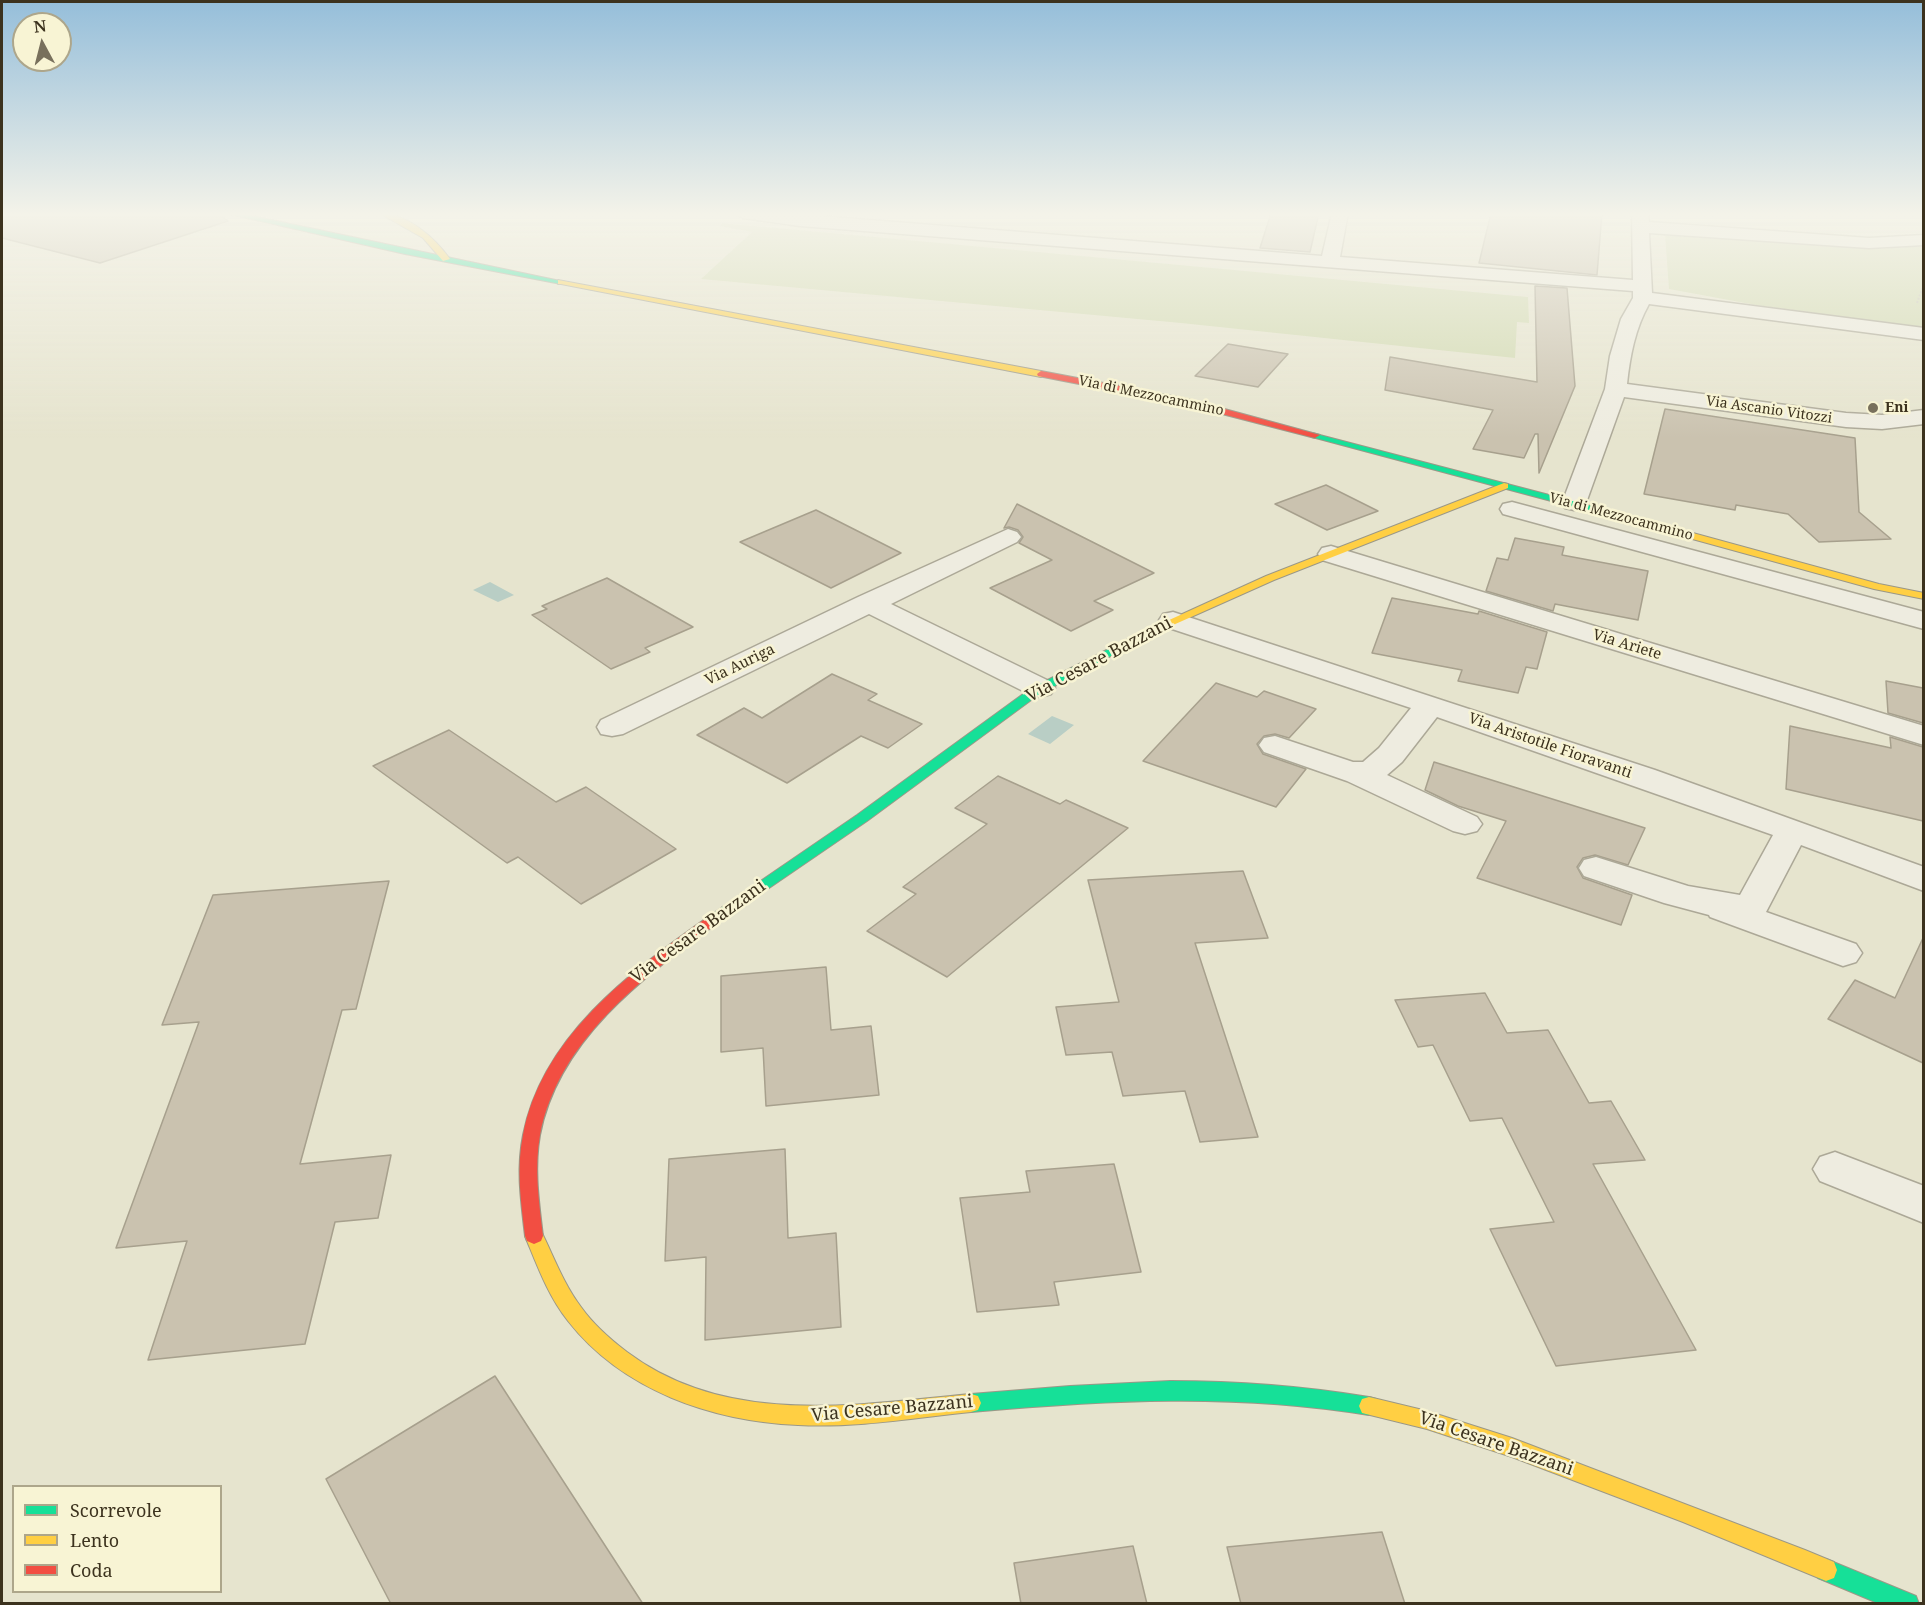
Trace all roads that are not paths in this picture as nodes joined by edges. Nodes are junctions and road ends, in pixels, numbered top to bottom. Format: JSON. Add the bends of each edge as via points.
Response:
{"nodes":[{"id":1,"x":596,"y":288,"type":"edge"},
{"id":2,"x":1599,"y":288,"type":"edge"},
{"id":3,"x":1642,"y":288,"type":"edge"},
{"id":4,"x":1642,"y":292,"type":"junction"},
{"id":5,"x":1923,"y":334,"type":"edge"},
{"id":6,"x":1616,"y":389,"type":"junction"},
{"id":7,"x":1923,"y":417,"type":"edge"},
{"id":8,"x":1508,"y":497,"type":"junction"},
{"id":9,"x":1574,"y":503,"type":"junction"},
{"id":10,"x":1008,"y":537,"type":"dead end"},
{"id":11,"x":1331,"y":554,"type":"junction"},
{"id":12,"x":1923,"y":596,"type":"edge"},
{"id":13,"x":868,"y":603,"type":"junction"},
{"id":14,"x":1173,"y":620,"type":"junction"},
{"id":15,"x":1923,"y":621,"type":"edge"},
{"id":16,"x":1040,"y":688,"type":"junction"},
{"id":17,"x":1430,"y":705,"type":"junction"},
{"id":18,"x":612,"y":728,"type":"dead end"},
{"id":19,"x":1923,"y":736,"type":"edge"},
{"id":20,"x":1275,"y":745,"type":"dead end"},
{"id":21,"x":1357,"y":773,"type":"junction"},
{"id":22,"x":1465,"y":824,"type":"dead end"},
{"id":23,"x":1792,"y":830,"type":"junction"},
{"id":24,"x":1596,"y":868,"type":"dead end"},
{"id":25,"x":1923,"y":880,"type":"edge"},
{"id":26,"x":1719,"y":907,"type":"junction"},
{"id":27,"x":1843,"y":953,"type":"dead end"},
{"id":28,"x":1835,"y":1169,"type":"dead end"},
{"id":29,"x":1923,"y":1205,"type":"edge"},
{"id":30,"x":1908,"y":1604,"type":"edge"}],
"edges":[{"from":1,"to":8,"type":"main road","name":"Via di Mezzocammino","via":[[1174,399]]},
{"from":2,"to":4,"type":"street"},
{"from":3,"to":4,"type":"street"},
{"from":4,"to":5,"type":"street"},
{"from":4,"to":6,"type":"street","via":[[1620,356]]},
{"from":6,"to":7,"type":"street","name":"Via Ascanio Vitozzi","via":[[1836,419],[1882,422]]},
{"from":6,"to":9,"type":"street"},
{"from":8,"to":9,"type":"main road","name":"Via di Mezzocammino"},
{"from":8,"to":11,"type":"main road","name":"Via Cesare Bazzani"},
{"from":8,"to":15,"type":"street","name":"Via di Mezzocammino"},
{"from":9,"to":12,"type":"main road","name":"Via di Mezzocammino"},
{"from":10,"to":13,"type":"street","name":"Via Auriga"},
{"from":11,"to":14,"type":"main road","name":"Via Cesare Bazzani","via":[[1251,584]]},
{"from":11,"to":19,"type":"street","name":"Via Ariete"},
{"from":13,"to":16,"type":"street"},
{"from":13,"to":18,"type":"street","name":"Via Auriga"},
{"from":14,"to":16,"type":"main road","name":"Via Cesare Bazzani"},
{"from":14,"to":17,"type":"street","name":"Via Aristotile Fioravanti"},
{"from":16,"to":30,"type":"main road","name":"Via Cesare Bazzani","via":[[871,812],[682,939],[611,998],[572,1043],[556,1067],[536,1116],[527,1177],[530,1219],[539,1252],[562,1301],[582,1328],[630,1368],[659,1384],[732,1408],[776,1415],[843,1416],[974,1402],[1138,1392],[1263,1394],[1391,1410],[1475,1433],[1741,1534]]},
{"from":17,"to":21,"type":"street","via":[[1380,765]]},
{"from":17,"to":23,"type":"street","name":"Via Aristotile Fioravanti"},
{"from":20,"to":21,"type":"street"},
{"from":21,"to":22,"type":"street"},
{"from":23,"to":25,"type":"street","name":"Via Aristotile Fioravanti"},
{"from":23,"to":26,"type":"street","via":[[1753,904],[1740,909]]},
{"from":24,"to":26,"type":"street"},
{"from":26,"to":27,"type":"street"},
{"from":28,"to":29,"type":"street"}]}
